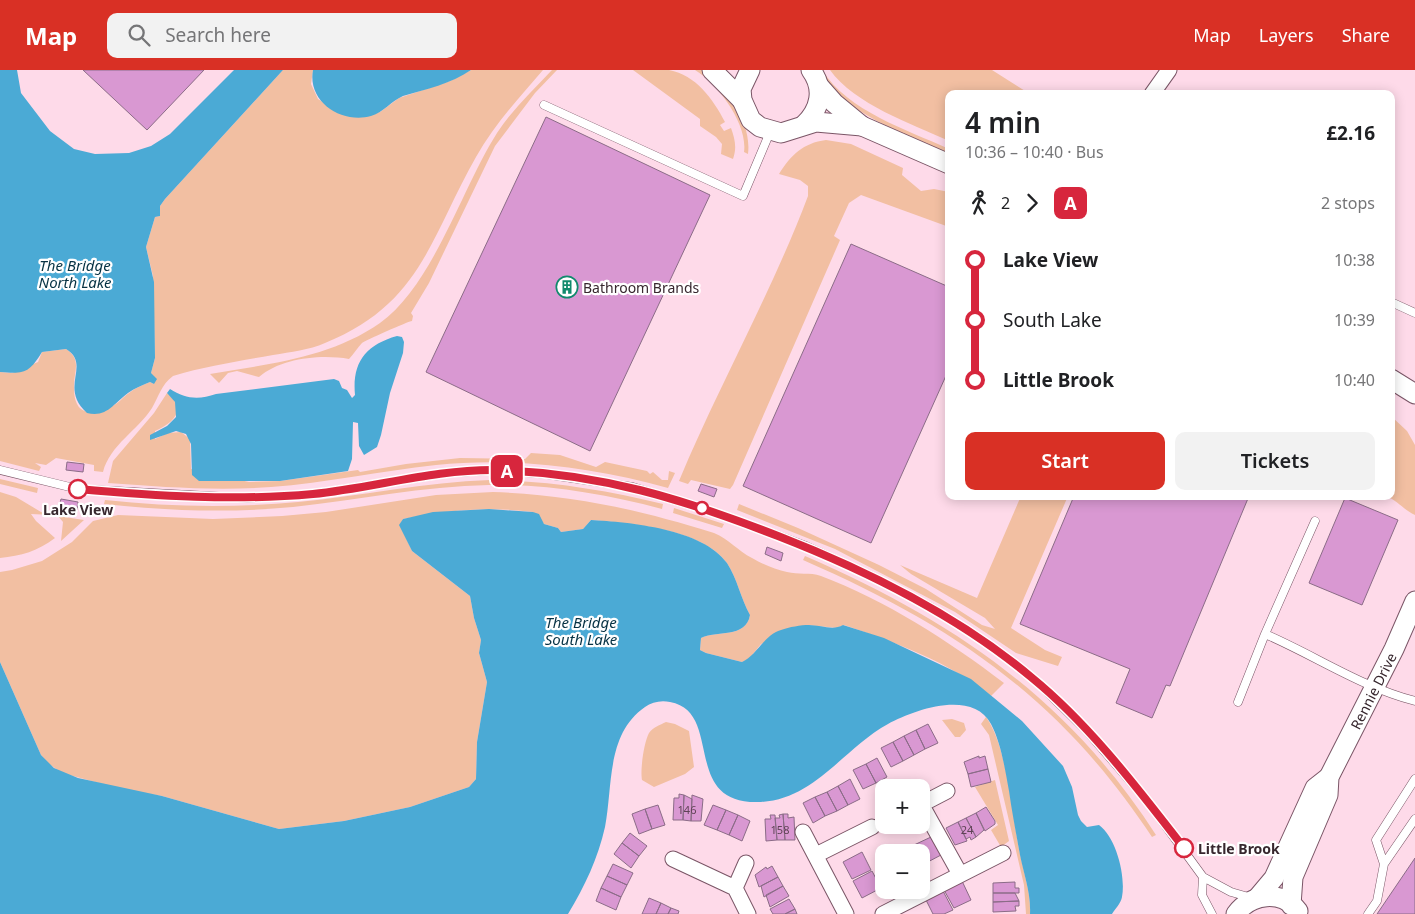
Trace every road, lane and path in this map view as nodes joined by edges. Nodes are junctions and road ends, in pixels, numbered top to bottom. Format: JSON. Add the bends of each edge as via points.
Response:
{"nodes":[{"id":1,"x":712,"y":70,"type":"edge"},
{"id":2,"x":750,"y":70,"type":"edge"},
{"id":3,"x":1169,"y":70,"type":"edge"},
{"id":4,"x":815,"y":78,"type":"edge"},
{"id":5,"x":1155,"y":90,"type":"edge"},
{"id":6,"x":742,"y":100,"type":"junction"},
{"id":7,"x":544,"y":105,"type":"dead end"},
{"id":8,"x":804,"y":126,"type":"junction"},
{"id":9,"x":862,"y":126,"type":"junction"},
{"id":10,"x":770,"y":132,"type":"junction"},
{"id":11,"x":945,"y":162,"type":"edge"},
{"id":12,"x":1395,"y":304,"type":"edge"},
{"id":13,"x":1415,"y":313,"type":"edge"},
{"id":14,"x":1395,"y":381,"type":"edge"},
{"id":15,"x":1415,"y":394,"type":"edge"},
{"id":16,"x":0,"y":470,"type":"edge"},
{"id":17,"x":1315,"y":521,"type":"dead end"},
{"id":18,"x":1415,"y":601,"type":"edge"},
{"id":19,"x":1265,"y":634,"type":"junction"},
{"id":20,"x":1373,"y":688,"type":"junction"},
{"id":21,"x":1415,"y":701,"type":"edge"},
{"id":22,"x":1238,"y":702,"type":"dead end"},
{"id":23,"x":1329,"y":777,"type":"junction"},
{"id":24,"x":1415,"y":779,"type":"edge"},
{"id":25,"x":947,"y":791,"type":"dead end"},
{"id":26,"x":930,"y":800,"type":"edge"},
{"id":27,"x":1415,"y":819,"type":"edge"},
{"id":28,"x":930,"y":820,"type":"edge"},
{"id":29,"x":875,"y":827,"type":"edge"},
{"id":30,"x":803,"y":832,"type":"dead end"},
{"id":31,"x":1003,"y":853,"type":"dead end"},
{"id":32,"x":816,"y":855,"type":"junction"},
{"id":33,"x":674,"y":859,"type":"dead end"},
{"id":34,"x":746,"y":863,"type":"dead end"},
{"id":35,"x":1384,"y":864,"type":"junction"},
{"id":36,"x":960,"y":874,"type":"junction"},
{"id":37,"x":1203,"y":877,"type":"junction"},
{"id":38,"x":735,"y":888,"type":"junction"},
{"id":39,"x":1255,"y":898,"type":"junction"},
{"id":40,"x":906,"y":909,"type":"edge"},
{"id":41,"x":1296,"y":909,"type":"edge"},
{"id":42,"x":748,"y":914,"type":"edge"},
{"id":43,"x":846,"y":914,"type":"edge"},
{"id":44,"x":883,"y":914,"type":"edge"},
{"id":45,"x":1212,"y":914,"type":"edge"},
{"id":46,"x":1236,"y":914,"type":"edge"},
{"id":47,"x":1368,"y":914,"type":"edge"}],
"edges":[{"from":1,"to":6,"type":"street"},
{"from":2,"to":6,"type":"street","via":[[742,89]]},
{"from":3,"to":5,"type":"street"},
{"from":4,"to":8,"type":"street","via":[[817,108]]},
{"from":4,"to":9,"type":"street","via":[[834,103]]},
{"from":6,"to":10,"type":"street","via":[[751,120]]},
{"from":7,"to":10,"type":"lane","via":[[743,196]]},
{"from":8,"to":9,"type":"street","via":[[833,122]]},
{"from":8,"to":10,"type":"street","via":[[788,132]]},
{"from":9,"to":11,"type":"street"},
{"from":12,"to":13,"type":"lane"},
{"from":14,"to":15,"type":"street"},
{"from":16,"to":37,"type":"lane","via":[[78,489],[247,498],[315,494],[446,473],[495,470],[592,479],[671,497],[806,546],[869,575],[932,608],[984,642],[1033,678],[1087,732],[1149,803]]},
{"from":17,"to":19,"type":"lane"},
{"from":18,"to":20,"type":"street","name":"Rennie Drive"},
{"from":19,"to":20,"type":"lane"},
{"from":19,"to":22,"type":"lane"},
{"from":20,"to":21,"type":"lane"},
{"from":20,"to":23,"type":"street","name":"Rennie Drive"},
{"from":23,"to":39,"type":"street","name":"Rennie Drive","via":[[1315,788],[1274,878]]},
{"from":23,"to":41,"type":"street","name":"Rennie Drive","via":[[1328,795],[1293,877]]},
{"from":24,"to":35,"type":"lane","via":[[1376,840]]},
{"from":25,"to":26,"type":"street"},
{"from":27,"to":35,"type":"lane"},
{"from":28,"to":36,"type":"street"},
{"from":29,"to":32,"type":"street"},
{"from":30,"to":32,"type":"street"},
{"from":31,"to":36,"type":"street"},
{"from":32,"to":43,"type":"street"},
{"from":33,"to":38,"type":"street"},
{"from":34,"to":38,"type":"street"},
{"from":35,"to":47,"type":"lane","via":[[1378,902]]},
{"from":36,"to":40,"type":"street"},
{"from":37,"to":39,"type":"lane","via":[[1231,892]]},
{"from":37,"to":45,"type":"lane","via":[[1202,895]]},
{"from":38,"to":42,"type":"street"},
{"from":39,"to":41,"type":"street","name":"Rennie Drive","via":[[1276,897]]},
{"from":39,"to":46,"type":"street","name":"Rennie Drive"},
{"from":40,"to":44,"type":"street"}]}
